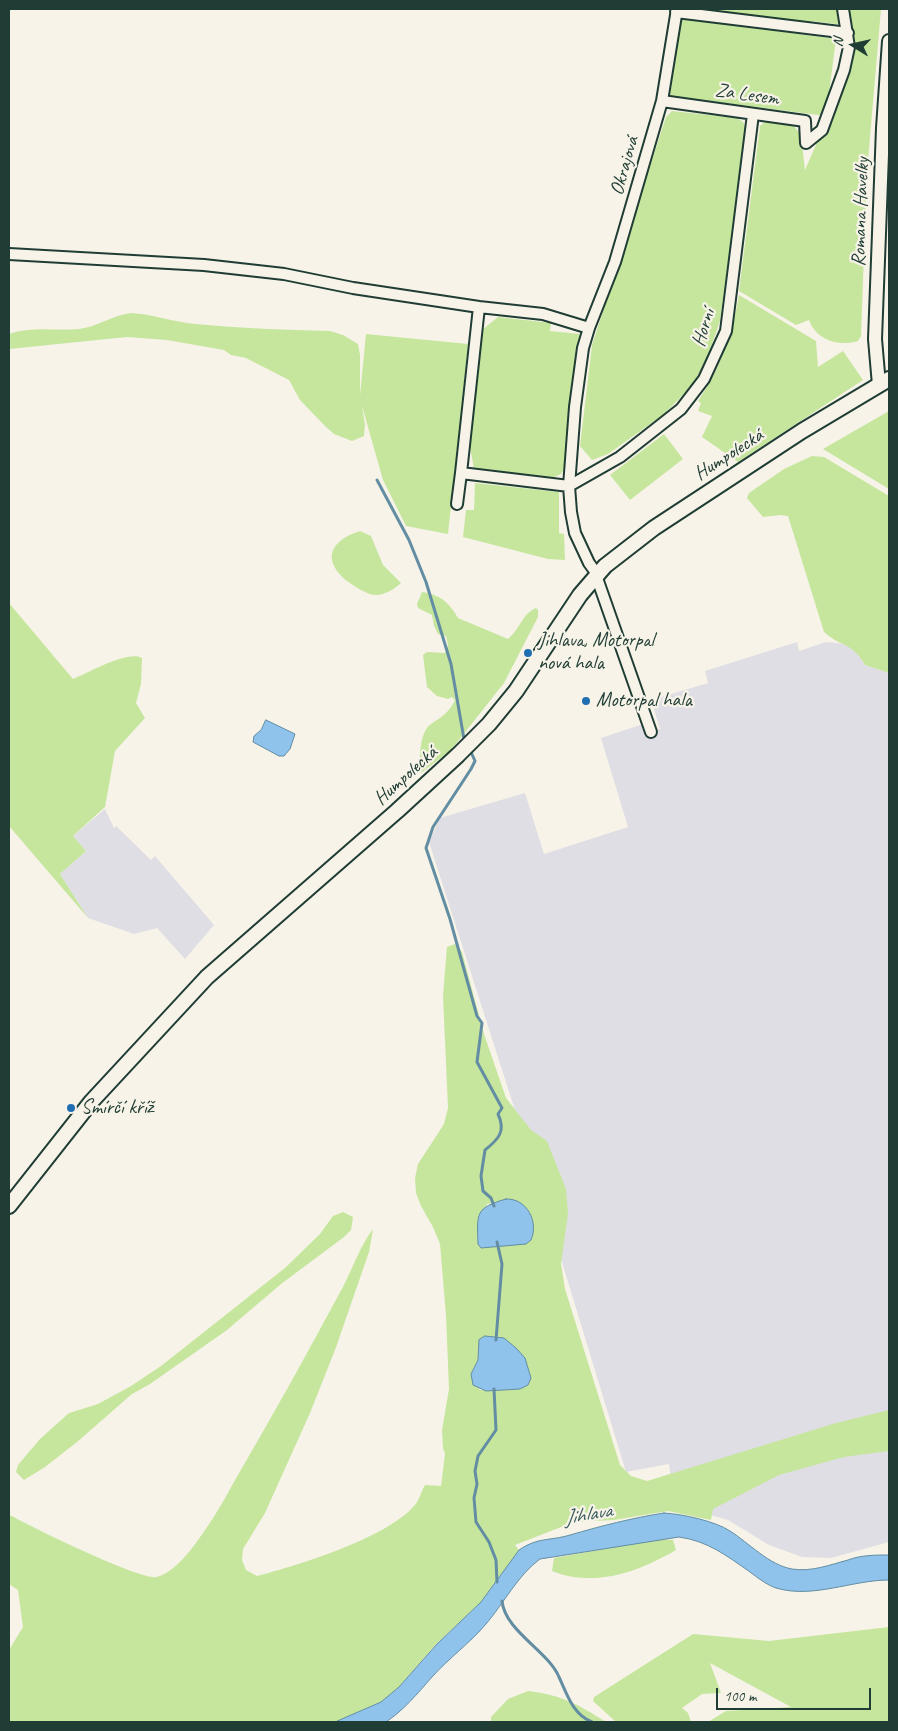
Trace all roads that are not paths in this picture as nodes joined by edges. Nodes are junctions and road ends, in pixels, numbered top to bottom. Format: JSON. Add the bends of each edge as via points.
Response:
{"nodes":[{"id":1,"x":844,"y":9,"type":"edge"},
{"id":2,"x":677,"y":10,"type":"edge"},
{"id":3,"x":848,"y":33,"type":"junction"},
{"id":4,"x":889,"y":40,"type":"edge"},
{"id":5,"x":662,"y":101,"type":"junction"},
{"id":6,"x":754,"y":114,"type":"junction"},
{"id":7,"x":9,"y":254,"type":"edge"},
{"id":8,"x":479,"y":307,"type":"junction"},
{"id":9,"x":589,"y":328,"type":"junction"},
{"id":10,"x":884,"y":382,"type":"edge"},
{"id":11,"x":461,"y":473,"type":"junction"},
{"id":12,"x":569,"y":486,"type":"junction"},
{"id":13,"x":457,"y":504,"type":"dead end"},
{"id":14,"x":597,"y":574,"type":"junction"},
{"id":15,"x":651,"y":732,"type":"dead end"},
{"id":16,"x":9,"y":1206,"type":"edge"}],
"edges":[{"from":1,"to":3,"type":"street"},
{"from":2,"to":3,"type":"street"},
{"from":2,"to":5,"type":"street","name":"Okrajová"},
{"from":3,"to":6,"type":"street","name":"Za Lesem","via":[[844,70],[822,130],[806,143],[805,120]]},
{"from":4,"to":10,"type":"street","name":"Romana Havelky","via":[[875,330]]},
{"from":5,"to":6,"type":"street","name":"Za Lesem"},
{"from":5,"to":9,"type":"street","name":"Okrajová","via":[[615,262]]},
{"from":6,"to":12,"type":"street","name":"Horní","via":[[726,331],[704,379],[681,409],[595,474]]},
{"from":7,"to":8,"type":"street","via":[[222,267],[284,274]]},
{"from":8,"to":9,"type":"street","via":[[543,314]]},
{"from":8,"to":11,"type":"street"},
{"from":9,"to":12,"type":"street","name":"Okrajová","via":[[575,406]]},
{"from":10,"to":14,"type":"main road","name":"Humpolecká","via":[[654,528]]},
{"from":11,"to":12,"type":"street"},
{"from":11,"to":13,"type":"street"},
{"from":12,"to":14,"type":"street","name":"Okrajová","via":[[575,533]]},
{"from":14,"to":15,"type":"street"},
{"from":14,"to":16,"type":"main road","name":"Humpolecká","via":[[573,604],[516,691],[468,746],[207,977],[92,1102]]}]}
